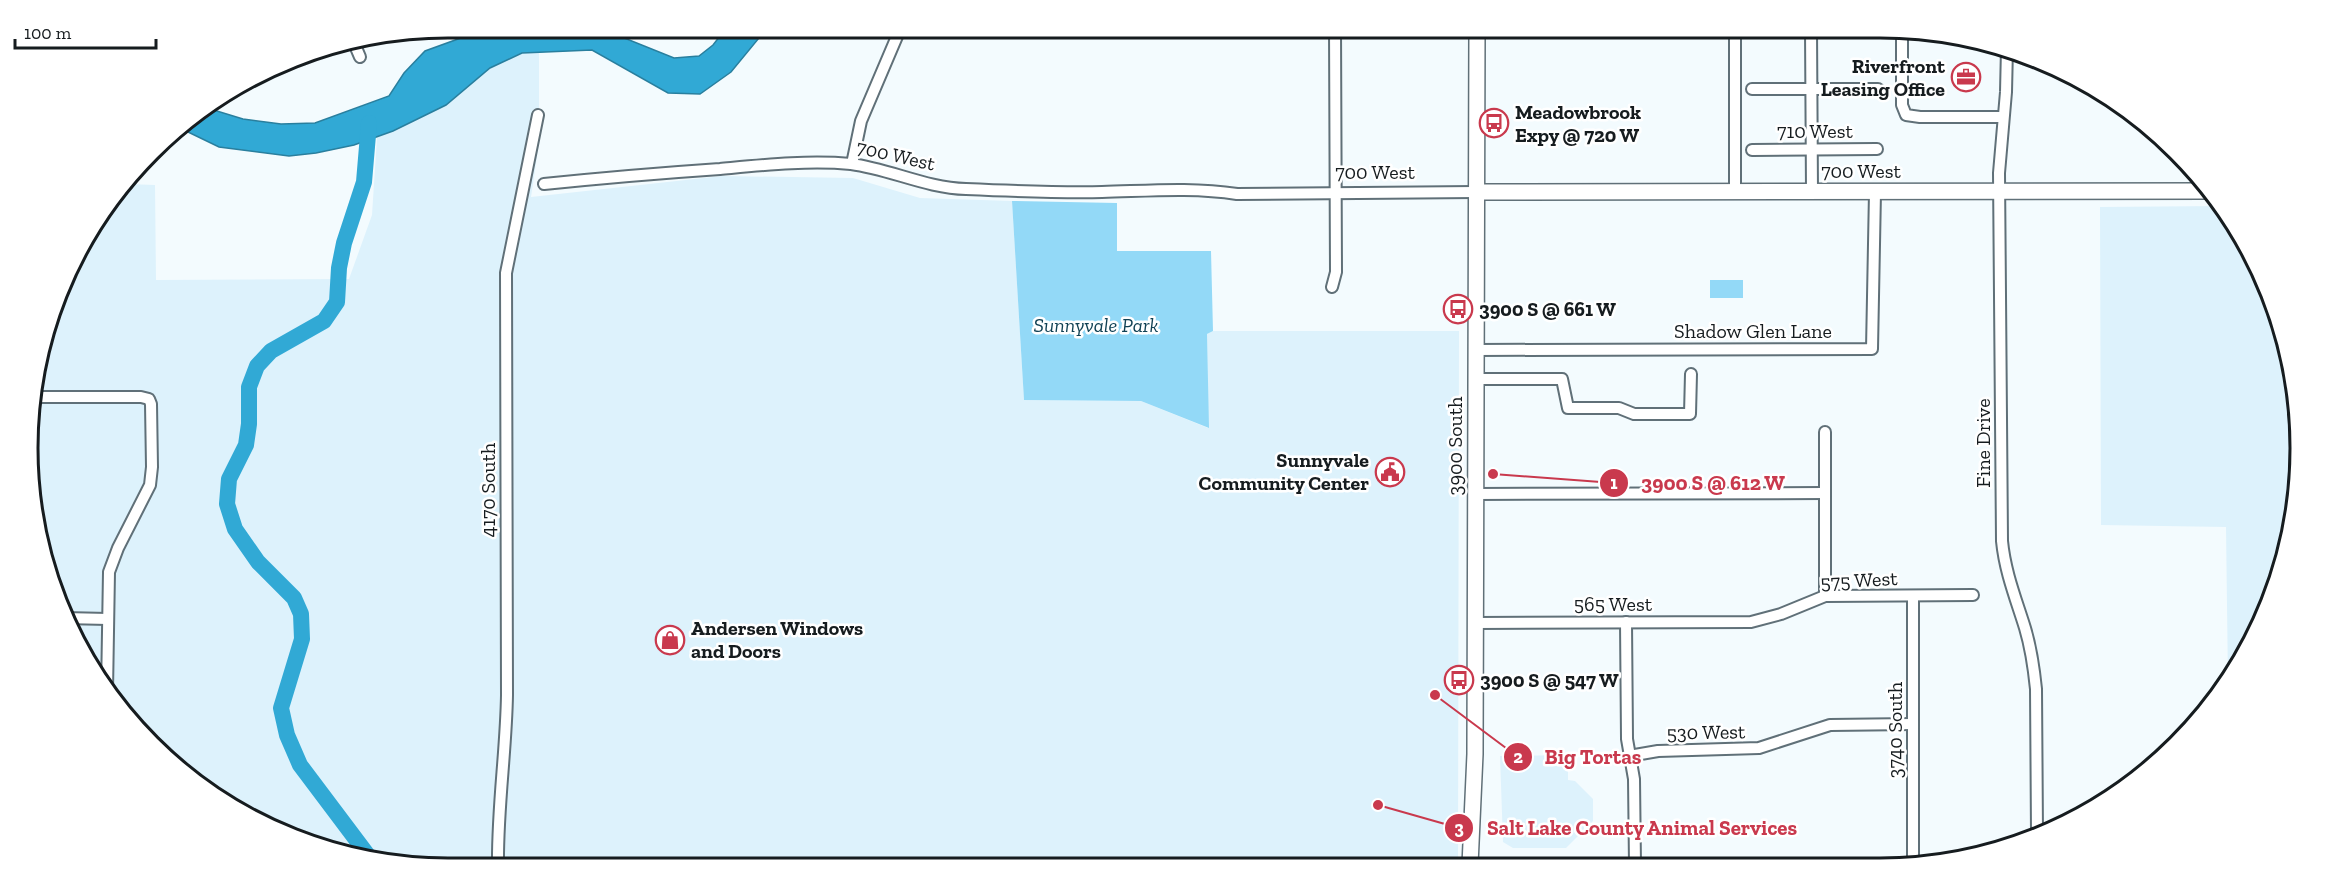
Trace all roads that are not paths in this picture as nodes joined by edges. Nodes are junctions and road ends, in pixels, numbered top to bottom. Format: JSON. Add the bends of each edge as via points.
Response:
{"nodes":[{"id":1,"x":896,"y":38,"type":"edge"},
{"id":2,"x":1335,"y":38,"type":"edge"},
{"id":3,"x":1477,"y":38,"type":"edge"},
{"id":4,"x":1735,"y":38,"type":"edge"},
{"id":5,"x":1811,"y":38,"type":"edge"},
{"id":6,"x":1902,"y":38,"type":"edge"},
{"id":7,"x":356,"y":48,"type":"edge"},
{"id":8,"x":360,"y":57,"type":"dead end"},
{"id":9,"x":2006,"y":58,"type":"edge"},
{"id":10,"x":1752,"y":89,"type":"dead end"},
{"id":11,"x":1811,"y":89,"type":"junction"},
{"id":12,"x":1878,"y":89,"type":"dead end"},
{"id":13,"x":538,"y":115,"type":"dead end"},
{"id":14,"x":2003,"y":117,"type":"junction"},
{"id":15,"x":1811,"y":149,"type":"junction"},
{"id":16,"x":1878,"y":149,"type":"dead end"},
{"id":17,"x":1752,"y":150,"type":"dead end"},
{"id":18,"x":852,"y":164,"type":"junction"},
{"id":19,"x":544,"y":184,"type":"dead end"},
{"id":20,"x":2198,"y":189,"type":"edge"},
{"id":21,"x":2000,"y":191,"type":"junction"},
{"id":22,"x":1476,"y":192,"type":"junction"},
{"id":23,"x":1735,"y":192,"type":"junction"},
{"id":24,"x":1812,"y":192,"type":"junction"},
{"id":25,"x":1875,"y":192,"type":"junction"},
{"id":26,"x":1336,"y":193,"type":"junction"},
{"id":27,"x":1332,"y":287,"type":"dead end"},
{"id":28,"x":1476,"y":350,"type":"junction"},
{"id":29,"x":1690,"y":374,"type":"dead end"},
{"id":30,"x":1476,"y":379,"type":"junction"},
{"id":31,"x":41,"y":397,"type":"edge"},
{"id":32,"x":1825,"y":432,"type":"dead end"},
{"id":33,"x":1825,"y":493,"type":"junction"},
{"id":34,"x":1476,"y":494,"type":"junction"},
{"id":35,"x":1973,"y":595,"type":"dead end"},
{"id":36,"x":1825,"y":596,"type":"junction"},
{"id":37,"x":1912,"y":596,"type":"junction"},
{"id":38,"x":75,"y":618,"type":"edge"},
{"id":39,"x":108,"y":619,"type":"junction"},
{"id":40,"x":1626,"y":622,"type":"junction"},
{"id":41,"x":1751,"y":622,"type":"joint"},
{"id":42,"x":1476,"y":623,"type":"junction"},
{"id":43,"x":107,"y":675,"type":"edge"},
{"id":44,"x":1912,"y":724,"type":"junction"},
{"id":45,"x":1629,"y":756,"type":"junction"},
{"id":46,"x":2037,"y":826,"type":"edge"},
{"id":47,"x":1913,"y":856,"type":"edge"},
{"id":48,"x":498,"y":858,"type":"edge"},
{"id":49,"x":1470,"y":858,"type":"edge"},
{"id":50,"x":1635,"y":858,"type":"edge"}],
"edges":[{"from":1,"to":18,"type":"street","via":[[861,121]]},
{"from":2,"to":26,"type":"street"},
{"from":3,"to":22,"type":"main road","name":"3900 South"},
{"from":4,"to":23,"type":"street"},
{"from":5,"to":11,"type":"street"},
{"from":6,"to":14,"type":"street","via":[[1902,105],[1906,115]]},
{"from":7,"to":8,"type":"street"},
{"from":9,"to":14,"type":"street","name":"Fine Drive"},
{"from":10,"to":11,"type":"street"},
{"from":11,"to":12,"type":"street"},
{"from":11,"to":15,"type":"street"},
{"from":13,"to":48,"type":"street","name":"4170 South","via":[[506,273],[507,695]]},
{"from":14,"to":21,"type":"street","name":"Fine Drive"},
{"from":15,"to":16,"type":"street","name":"710 West"},
{"from":15,"to":17,"type":"street","name":"710 West"},
{"from":15,"to":24,"type":"street"},
{"from":18,"to":19,"type":"street","name":"700 West","via":[[772,164]]},
{"from":18,"to":26,"type":"street","name":"700 West","via":[[934,186],[962,189]]},
{"from":20,"to":21,"type":"main road","name":"700 West"},
{"from":21,"to":25,"type":"main road","name":"700 West"},
{"from":21,"to":46,"type":"street","name":"Fine Drive","via":[[2002,541],[2006,573],[2025,629],[2035,679]]},
{"from":22,"to":23,"type":"main road","name":"700 West"},
{"from":22,"to":26,"type":"street","name":"700 West"},
{"from":22,"to":28,"type":"main road","name":"3900 South"},
{"from":23,"to":24,"type":"main road","name":"700 West"},
{"from":24,"to":25,"type":"main road","name":"700 West"},
{"from":25,"to":28,"type":"street","name":"Shadow Glen Lane","via":[[1872,349]]},
{"from":26,"to":27,"type":"street","via":[[1336,272]]},
{"from":28,"to":30,"type":"main road","name":"3900 South"},
{"from":29,"to":30,"type":"street","via":[[1690,414],[1568,408],[1562,379]]},
{"from":30,"to":34,"type":"main road","name":"3900 South"},
{"from":31,"to":39,"type":"street","via":[[149,399],[150,485],[111,562]]},
{"from":32,"to":33,"type":"street"},
{"from":33,"to":34,"type":"street"},
{"from":33,"to":36,"type":"street"},
{"from":34,"to":42,"type":"main road","name":"3900 South"},
{"from":35,"to":37,"type":"street","name":"575 West"},
{"from":36,"to":37,"type":"street","name":"575 West"},
{"from":36,"to":41,"type":"street","name":"575 West"},
{"from":37,"to":44,"type":"street","name":"3740 South"},
{"from":38,"to":39,"type":"street"},
{"from":39,"to":43,"type":"street"},
{"from":40,"to":41,"type":"street","name":"565 West"},
{"from":40,"to":42,"type":"street","name":"565 West"},
{"from":40,"to":45,"type":"street"},
{"from":42,"to":49,"type":"main road","name":"3900 South"},
{"from":44,"to":45,"type":"street","name":"530 West","via":[[1830,725],[1747,750],[1658,751]]},
{"from":44,"to":47,"type":"street","name":"3740 South"},
{"from":45,"to":50,"type":"street","via":[[1635,779]]}]}
